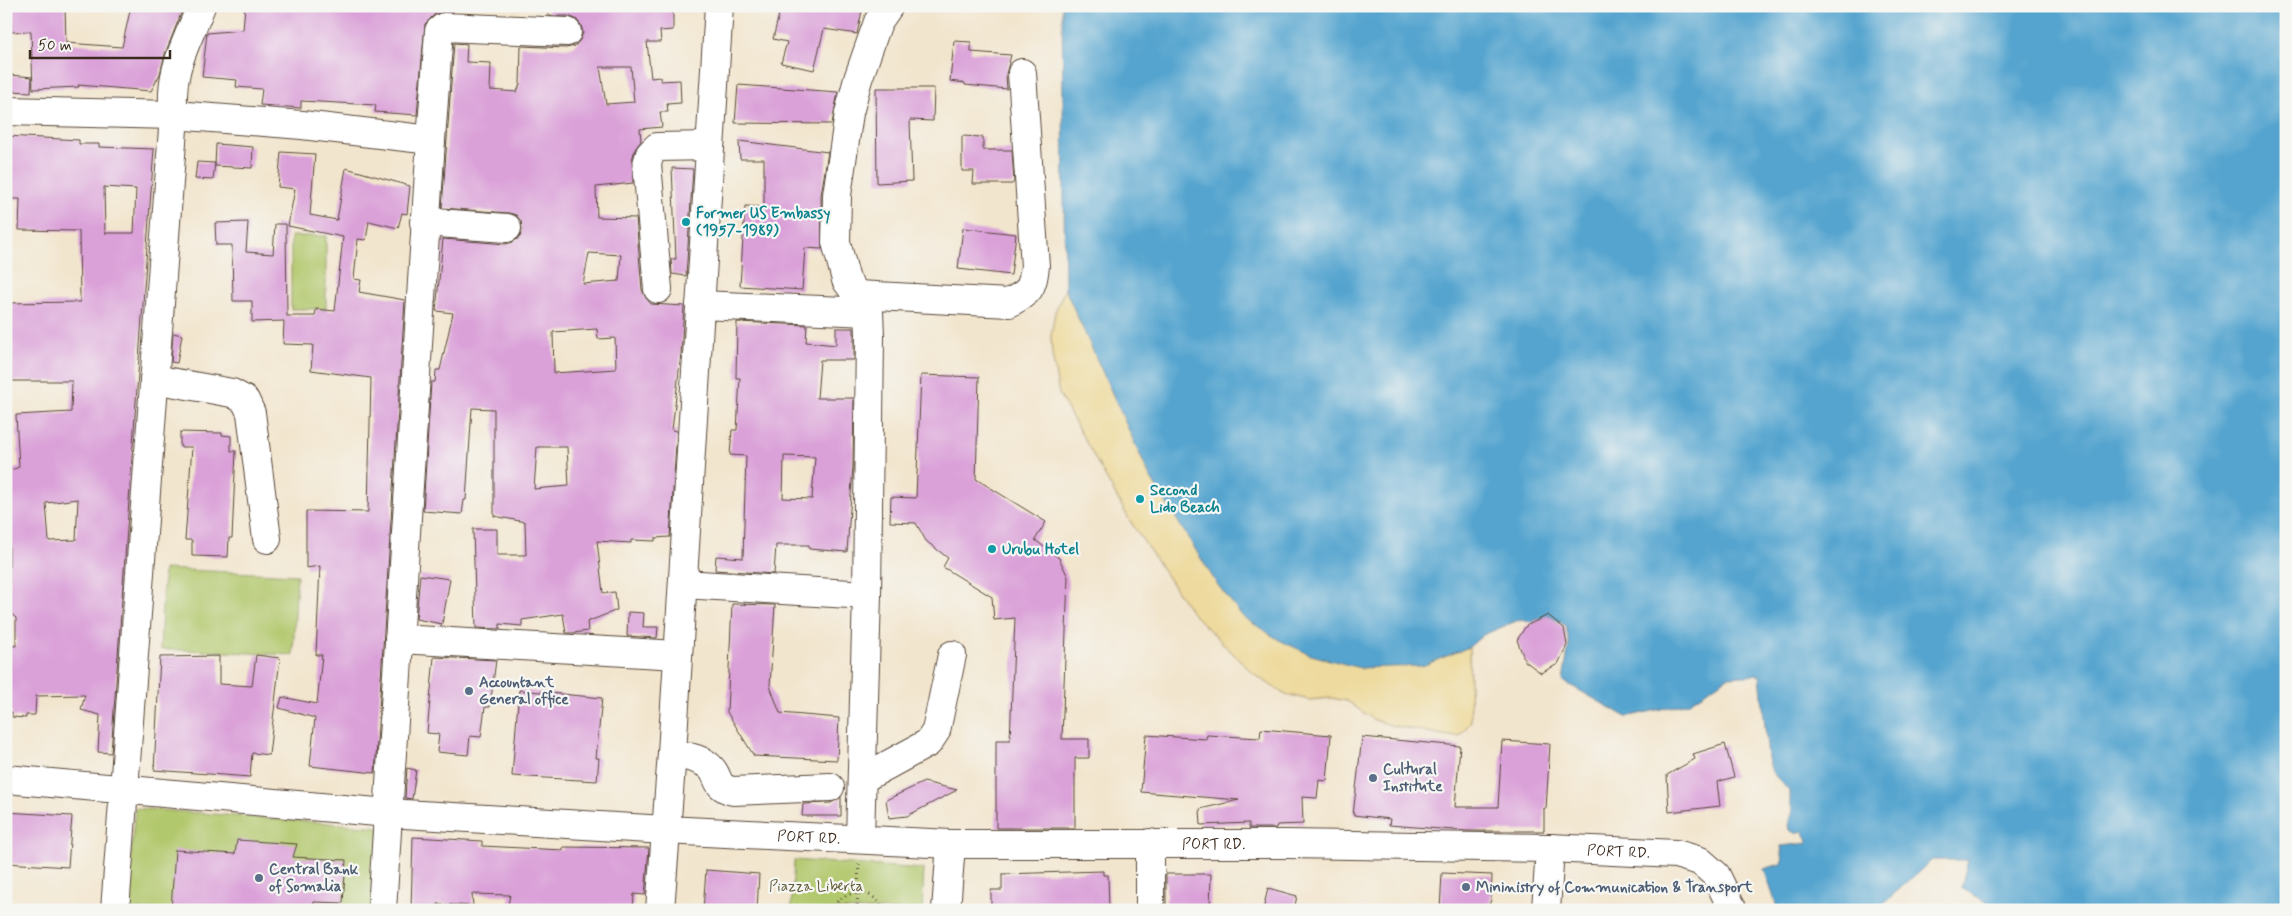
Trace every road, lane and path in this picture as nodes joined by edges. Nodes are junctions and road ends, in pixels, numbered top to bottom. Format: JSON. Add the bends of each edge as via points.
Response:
{"nodes":[{"id":1,"x":201,"y":6,"type":"edge"},
{"id":2,"x":719,"y":6,"type":"edge"},
{"id":3,"x":889,"y":6,"type":"edge"},
{"id":4,"x":567,"y":32,"type":"dead end"},
{"id":5,"x":1022,"y":73,"type":"dead end"},
{"id":6,"x":6,"y":111,"type":"edge"},
{"id":7,"x":174,"y":115,"type":"junction"},
{"id":8,"x":431,"y":140,"type":"junction"},
{"id":9,"x":710,"y":146,"type":"junction"},
{"id":10,"x":424,"y":222,"type":"junction"},
{"id":11,"x":507,"y":228,"type":"dead end"},
{"id":12,"x":658,"y":289,"type":"dead end"},
{"id":13,"x":863,"y":304,"type":"junction"},
{"id":14,"x":700,"y":305,"type":"junction"},
{"id":15,"x":154,"y":379,"type":"junction"},
{"id":16,"x":267,"y":539,"type":"dead end"},
{"id":17,"x":683,"y":584,"type":"junction"},
{"id":18,"x":868,"y":595,"type":"junction"},
{"id":19,"x":399,"y":639,"type":"junction"},
{"id":20,"x":678,"y":655,"type":"junction"},
{"id":21,"x":952,"y":655,"type":"dead end"},
{"id":22,"x":672,"y":753,"type":"junction"},
{"id":23,"x":6,"y":778,"type":"edge"},
{"id":24,"x":862,"y":779,"type":"junction"},
{"id":25,"x":830,"y":786,"type":"dead end"},
{"id":26,"x":124,"y":788,"type":"junction"},
{"id":27,"x":388,"y":813,"type":"junction"},
{"id":28,"x":665,"y":830,"type":"junction"},
{"id":29,"x":860,"y":838,"type":"junction"},
{"id":30,"x":1150,"y":843,"type":"junction"},
{"id":31,"x":951,"y":844,"type":"junction"},
{"id":32,"x":1550,"y":848,"type":"junction"},
{"id":33,"x":858,"y":892,"type":"junction"},
{"id":34,"x":115,"y":910,"type":"edge"},
{"id":35,"x":382,"y":910,"type":"edge"},
{"id":36,"x":660,"y":910,"type":"edge"},
{"id":37,"x":830,"y":910,"type":"edge"},
{"id":38,"x":857,"y":910,"type":"edge"},
{"id":39,"x":883,"y":910,"type":"edge"},
{"id":40,"x":946,"y":910,"type":"edge"},
{"id":41,"x":1150,"y":910,"type":"edge"},
{"id":42,"x":1546,"y":910,"type":"edge"},
{"id":43,"x":1733,"y":910,"type":"edge"}],
"edges":[{"from":1,"to":7,"type":"street","via":[[176,66],[171,96]]},
{"from":2,"to":9,"type":"street"},
{"from":3,"to":13,"type":"street","via":[[878,22],[858,79],[849,113],[837,195],[836,242],[846,280]]},
{"from":4,"to":8,"type":"street","via":[[444,27],[439,31]]},
{"from":5,"to":13,"type":"street","via":[[1036,266],[1033,285],[1009,303]]},
{"from":6,"to":7,"type":"street"},
{"from":7,"to":8,"type":"street"},
{"from":7,"to":15,"type":"street"},
{"from":8,"to":10,"type":"street"},
{"from":9,"to":12,"type":"street","via":[[657,147],[650,154],[647,164]]},
{"from":9,"to":14,"type":"street"},
{"from":10,"to":11,"type":"street"},
{"from":10,"to":19,"type":"street"},
{"from":13,"to":14,"type":"street"},
{"from":13,"to":18,"type":"street","via":[[870,450]]},
{"from":14,"to":17,"type":"street"},
{"from":15,"to":16,"type":"street","via":[[232,393],[245,400],[251,413]]},
{"from":15,"to":26,"type":"street"},
{"from":17,"to":18,"type":"street"},
{"from":17,"to":20,"type":"street"},
{"from":18,"to":24,"type":"street"},
{"from":19,"to":20,"type":"street"},
{"from":19,"to":27,"type":"street"},
{"from":20,"to":22,"type":"street"},
{"from":21,"to":24,"type":"street","via":[[936,731],[928,744]]},
{"from":22,"to":25,"type":"street","via":[[701,761],[711,768],[724,789],[733,791]]},
{"from":22,"to":28,"type":"street"},
{"from":23,"to":26,"type":"street","name":"PORT RD."},
{"from":24,"to":29,"type":"street"},
{"from":26,"to":27,"type":"street","name":"PORT RD."},
{"from":26,"to":34,"type":"street"},
{"from":27,"to":28,"type":"street","name":"PORT RD."},
{"from":27,"to":35,"type":"street"},
{"from":28,"to":29,"type":"street","name":"PORT RD."},
{"from":28,"to":36,"type":"street"},
{"from":29,"to":31,"type":"street","name":"PORT RD."},
{"from":29,"to":33,"type":"path"},
{"from":30,"to":31,"type":"street","name":"PORT RD."},
{"from":30,"to":32,"type":"street","name":"PORT RD."},
{"from":30,"to":41,"type":"street"},
{"from":31,"to":40,"type":"street"},
{"from":32,"to":42,"type":"street"},
{"from":32,"to":43,"type":"street","name":"PORT RD.","via":[[1676,854],[1700,861],[1716,875]]},
{"from":33,"to":37,"type":"path","via":[[841,897]]},
{"from":33,"to":38,"type":"path"},
{"from":33,"to":39,"type":"path","via":[[875,898]]}]}
